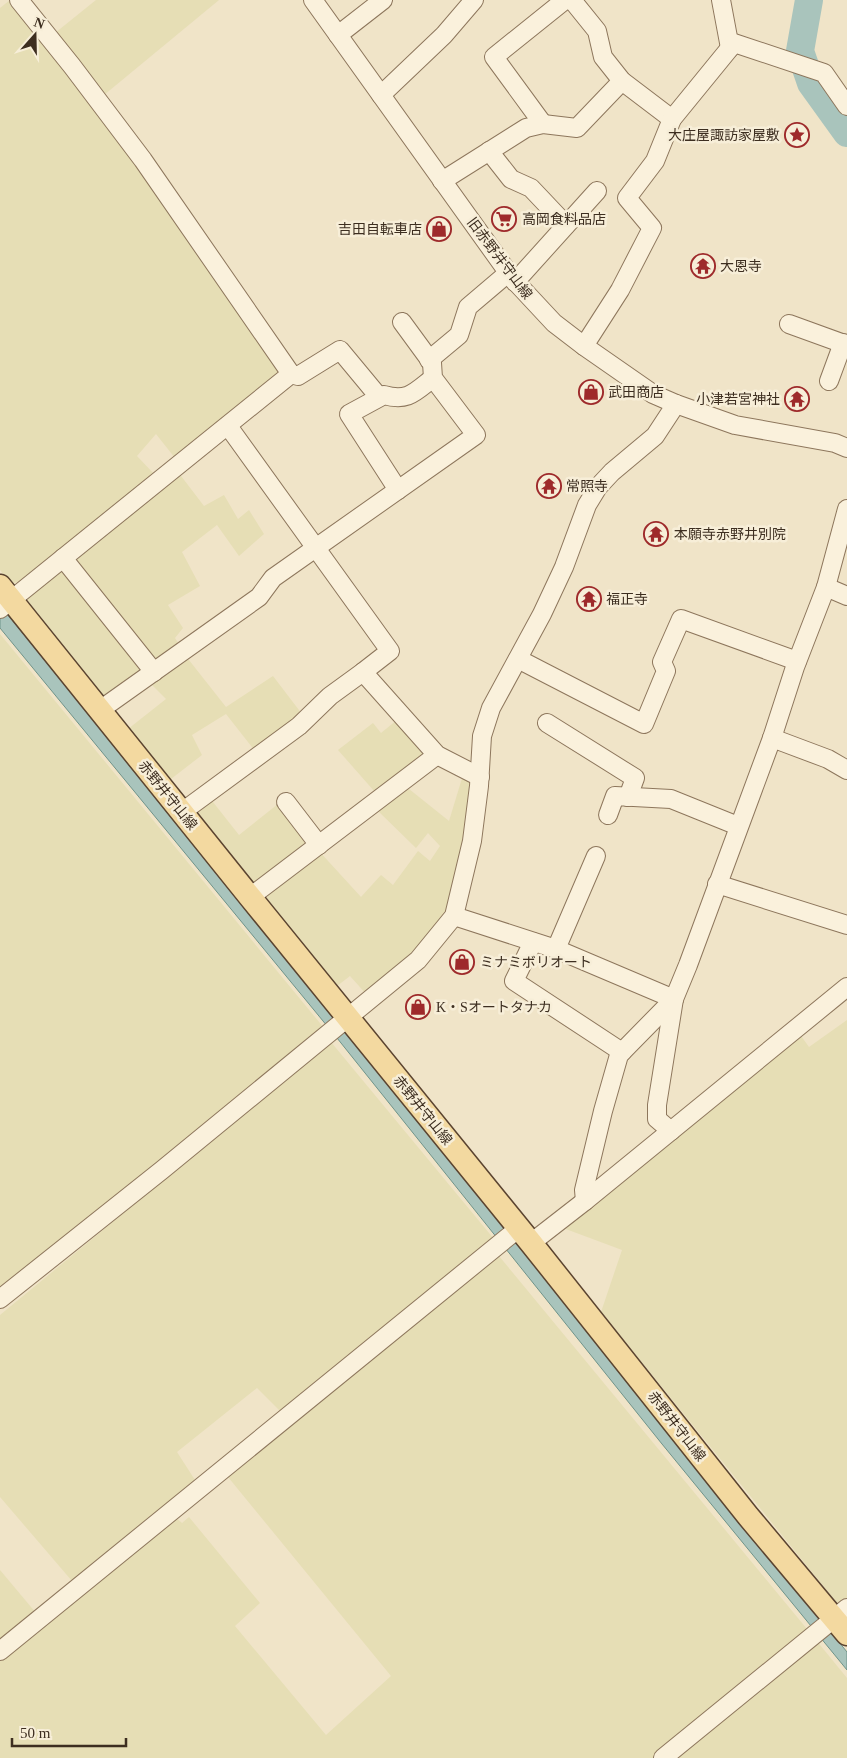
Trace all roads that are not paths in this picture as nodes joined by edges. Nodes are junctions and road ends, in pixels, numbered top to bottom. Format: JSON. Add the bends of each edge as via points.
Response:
{"nodes":[{"id":1,"x":19,"y":0,"type":"edge"},
{"id":2,"x":313,"y":0,"type":"edge"},
{"id":3,"x":383,"y":0,"type":"edge"},
{"id":4,"x":474,"y":0,"type":"edge"},
{"id":5,"x":565,"y":0,"type":"edge"},
{"id":6,"x":572,"y":0,"type":"edge"},
{"id":7,"x":721,"y":0,"type":"edge"},
{"id":8,"x":338,"y":35,"type":"junction"},
{"id":9,"x":730,"y":48,"type":"junction"},
{"id":10,"x":622,"y":82,"type":"junction"},
{"id":11,"x":381,"y":95,"type":"junction"},
{"id":12,"x":847,"y":106,"type":"edge"},
{"id":13,"x":672,"y":119,"type":"junction"},
{"id":14,"x":543,"y":124,"type":"junction"},
{"id":15,"x":489,"y":151,"type":"junction"},
{"id":16,"x":442,"y":180,"type":"junction"},
{"id":17,"x":596,"y":191,"type":"dead end"},
{"id":18,"x":566,"y":225,"type":"junction"},
{"id":19,"x":511,"y":277,"type":"junction"},
{"id":20,"x":402,"y":322,"type":"dead end"},
{"id":21,"x":789,"y":324,"type":"dead end"},
{"id":22,"x":845,"y":344,"type":"edge"},
{"id":23,"x":584,"y":346,"type":"junction"},
{"id":24,"x":429,"y":360,"type":"junction"},
{"id":25,"x":291,"y":374,"type":"junction"},
{"id":26,"x":433,"y":378,"type":"junction"},
{"id":27,"x":829,"y":381,"type":"dead end"},
{"id":28,"x":379,"y":397,"type":"junction"},
{"id":29,"x":676,"y":404,"type":"junction"},
{"id":30,"x":228,"y":426,"type":"junction"},
{"id":31,"x":847,"y":448,"type":"edge"},
{"id":32,"x":398,"y":490,"type":"junction"},
{"id":33,"x":847,"y":509,"type":"edge"},
{"id":34,"x":316,"y":548,"type":"junction"},
{"id":35,"x":63,"y":558,"type":"junction"},
{"id":36,"x":826,"y":587,"type":"junction"},
{"id":37,"x":847,"y":596,"type":"edge"},
{"id":38,"x":4,"y":598,"type":"edge"},
{"id":39,"x":518,"y":659,"type":"junction"},
{"id":40,"x":798,"y":662,"type":"junction"},
{"id":41,"x":154,"y":672,"type":"junction"},
{"id":42,"x":363,"y":672,"type":"junction"},
{"id":43,"x":100,"y":710,"type":"junction"},
{"id":44,"x":546,"y":724,"type":"dead end"},
{"id":45,"x":772,"y":738,"type":"junction"},
{"id":46,"x":437,"y":755,"type":"junction"},
{"id":47,"x":847,"y":770,"type":"edge"},
{"id":48,"x":480,"y":778,"type":"junction"},
{"id":49,"x":628,"y":797,"type":"junction"},
{"id":50,"x":286,"y":802,"type":"dead end"},
{"id":51,"x":182,"y":812,"type":"junction"},
{"id":52,"x":608,"y":815,"type":"dead end"},
{"id":53,"x":738,"y":826,"type":"junction"},
{"id":54,"x":319,"y":845,"type":"junction"},
{"id":55,"x":596,"y":856,"type":"dead end"},
{"id":56,"x":717,"y":884,"type":"junction"},
{"id":57,"x":250,"y":897,"type":"junction"},
{"id":58,"x":454,"y":916,"type":"junction"},
{"id":59,"x":847,"y":925,"type":"edge"},
{"id":60,"x":533,"y":942,"type":"junction"},
{"id":61,"x":556,"y":948,"type":"junction"},
{"id":62,"x":847,"y":988,"type":"edge"},
{"id":63,"x":674,"y":999,"type":"junction"},
{"id":64,"x":349,"y":1017,"type":"junction"},
{"id":65,"x":622,"y":1052,"type":"junction"},
{"id":66,"x":671,"y":1131,"type":"junction"},
{"id":67,"x":585,"y":1201,"type":"junction"},
{"id":68,"x":525,"y":1235,"type":"junction"},
{"id":69,"x":0,"y":1299,"type":"edge"},
{"id":70,"x":843,"y":1620,"type":"edge"},
{"id":71,"x":0,"y":1651,"type":"edge"},
{"id":72,"x":663,"y":1758,"type":"edge"}],
"edges":[{"from":1,"to":25,"type":"street","via":[[143,160]]},
{"from":2,"to":8,"type":"street","name":"旧赤野井守山線"},
{"from":3,"to":8,"type":"street"},
{"from":4,"to":11,"type":"street","via":[[444,35]]},
{"from":5,"to":14,"type":"street","via":[[494,57]]},
{"from":6,"to":10,"type":"street","via":[[597,31],[603,57]]},
{"from":7,"to":9,"type":"street"},
{"from":8,"to":11,"type":"street","name":"旧赤野井守山線"},
{"from":9,"to":12,"type":"street","via":[[734,43],[824,72]]},
{"from":9,"to":13,"type":"street"},
{"from":10,"to":13,"type":"street"},
{"from":10,"to":14,"type":"street","via":[[577,128]]},
{"from":11,"to":16,"type":"street","name":"旧赤野井守山線"},
{"from":13,"to":23,"type":"street","via":[[655,161],[627,198],[652,228],[620,290]]},
{"from":14,"to":15,"type":"street","via":[[526,128]]},
{"from":15,"to":16,"type":"street"},
{"from":15,"to":18,"type":"street","via":[[511,179],[531,188]]},
{"from":16,"to":19,"type":"street","name":"旧赤野井守山線"},
{"from":17,"to":18,"type":"street"},
{"from":18,"to":19,"type":"street"},
{"from":19,"to":23,"type":"street","name":"旧赤野井守山線","via":[[554,323]]},
{"from":19,"to":24,"type":"street","via":[[468,307],[459,335]]},
{"from":20,"to":24,"type":"street"},
{"from":21,"to":22,"type":"street"},
{"from":22,"to":27,"type":"street"},
{"from":23,"to":29,"type":"street","name":"旧赤野井守山線","via":[[653,394]]},
{"from":24,"to":26,"type":"street"},
{"from":25,"to":28,"type":"street","via":[[298,376],[340,350]]},
{"from":25,"to":30,"type":"street"},
{"from":26,"to":28,"type":"street","via":[[411,395]]},
{"from":26,"to":32,"type":"street","via":[[476,435]]},
{"from":28,"to":32,"type":"street","via":[[349,414]]},
{"from":29,"to":31,"type":"street","name":"旧赤野井守山線","via":[[735,425]]},
{"from":29,"to":39,"type":"street","via":[[656,436],[598,487],[553,590]]},
{"from":30,"to":34,"type":"street"},
{"from":30,"to":35,"type":"street"},
{"from":32,"to":34,"type":"street"},
{"from":33,"to":36,"type":"street"},
{"from":34,"to":41,"type":"street","via":[[273,578],[259,597]]},
{"from":34,"to":42,"type":"street","via":[[390,651]]},
{"from":35,"to":38,"type":"street"},
{"from":35,"to":41,"type":"street"},
{"from":36,"to":37,"type":"street"},
{"from":36,"to":40,"type":"street"},
{"from":38,"to":43,"type":"main road","name":"赤野井守山線"},
{"from":39,"to":40,"type":"street","via":[[644,724],[666,671],[662,662],[680,619]]},
{"from":39,"to":48,"type":"street","via":[[491,708],[482,736]]},
{"from":40,"to":45,"type":"street"},
{"from":41,"to":43,"type":"street"},
{"from":42,"to":46,"type":"street"},
{"from":42,"to":51,"type":"street","via":[[330,696],[299,726]]},
{"from":43,"to":51,"type":"main road","name":"赤野井守山線"},
{"from":44,"to":49,"type":"street","via":[[635,778]]},
{"from":45,"to":47,"type":"street","via":[[828,759]]},
{"from":45,"to":53,"type":"street"},
{"from":46,"to":48,"type":"street"},
{"from":46,"to":54,"type":"street"},
{"from":48,"to":58,"type":"street","via":[[472,841]]},
{"from":49,"to":52,"type":"street","via":[[615,796]]},
{"from":49,"to":53,"type":"street","via":[[671,799]]},
{"from":50,"to":54,"type":"street"},
{"from":51,"to":57,"type":"main road","name":"赤野井守山線"},
{"from":53,"to":56,"type":"street"},
{"from":54,"to":57,"type":"street"},
{"from":55,"to":61,"type":"street"},
{"from":56,"to":59,"type":"street"},
{"from":56,"to":63,"type":"street"},
{"from":57,"to":64,"type":"main road","name":"赤野井守山線"},
{"from":58,"to":60,"type":"street"},
{"from":58,"to":64,"type":"street","via":[[418,960]]},
{"from":60,"to":61,"type":"street"},
{"from":60,"to":65,"type":"street","via":[[514,981]]},
{"from":61,"to":63,"type":"street"},
{"from":62,"to":66,"type":"street"},
{"from":63,"to":65,"type":"street"},
{"from":63,"to":66,"type":"street","via":[[657,1105],[657,1119]]},
{"from":64,"to":68,"type":"main road","name":"赤野井守山線"},
{"from":64,"to":69,"type":"street"},
{"from":65,"to":67,"type":"street","via":[[603,1111],[584,1190]]},
{"from":66,"to":67,"type":"street"},
{"from":67,"to":68,"type":"street"},
{"from":68,"to":70,"type":"main road","name":"赤野井守山線","via":[[748,1516]]},
{"from":68,"to":71,"type":"street"},
{"from":70,"to":72,"type":"street"}]}
